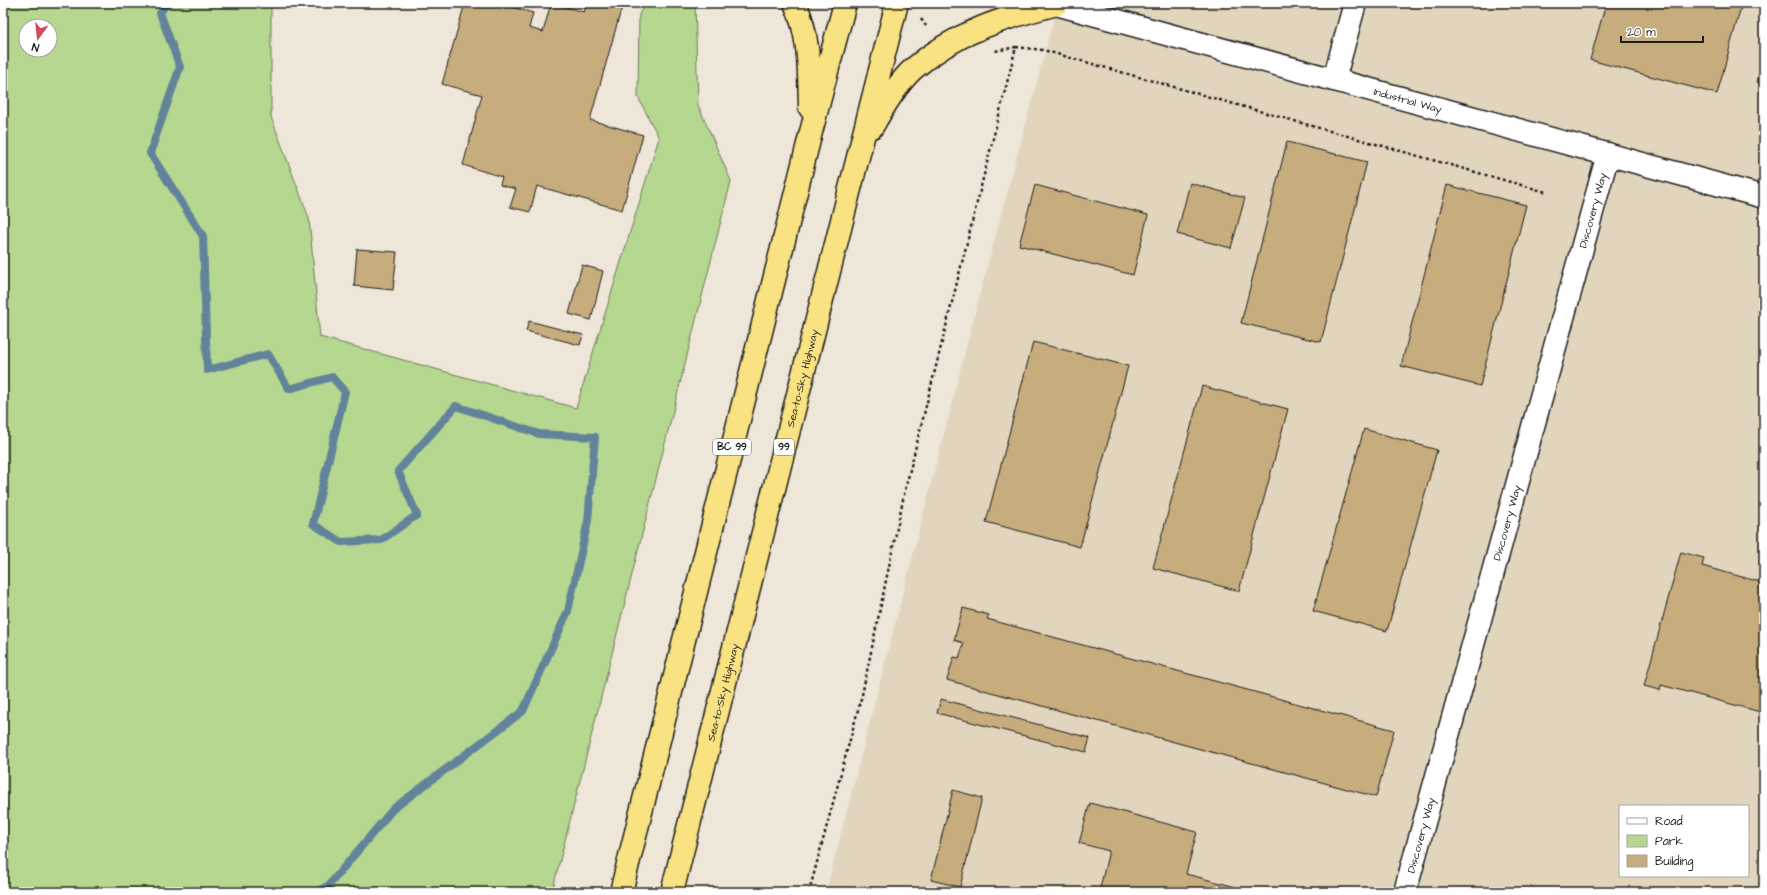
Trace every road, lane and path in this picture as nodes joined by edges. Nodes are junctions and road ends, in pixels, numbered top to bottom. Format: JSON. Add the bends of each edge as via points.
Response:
{"nodes":[{"id":1,"x":795,"y":3,"type":"edge"},
{"id":2,"x":845,"y":3,"type":"edge"},
{"id":3,"x":897,"y":3,"type":"edge"},
{"id":4,"x":1055,"y":3,"type":"edge"},
{"id":5,"x":1355,"y":3,"type":"edge"},
{"id":6,"x":921,"y":19,"type":"dead end"},
{"id":7,"x":926,"y":26,"type":"dead end"},
{"id":8,"x":1016,"y":47,"type":"junction"},
{"id":9,"x":989,"y":52,"type":"dead end"},
{"id":10,"x":1334,"y":80,"type":"junction"},
{"id":11,"x":811,"y":132,"type":"junction"},
{"id":12,"x":860,"y":148,"type":"junction"},
{"id":13,"x":1608,"y":154,"type":"junction"},
{"id":14,"x":1546,"y":192,"type":"dead end"},
{"id":15,"x":1764,"y":197,"type":"edge"},
{"id":16,"x":621,"y":892,"type":"edge"},
{"id":17,"x":672,"y":892,"type":"edge"},
{"id":18,"x":809,"y":892,"type":"edge"},
{"id":19,"x":1405,"y":892,"type":"edge"}],
"edges":[{"from":1,"to":11,"type":"highway","via":[[800,14],[808,52]]},
{"from":2,"to":11,"type":"highway","number":"BC 99"},
{"from":3,"to":12,"type":"highway","name":"Sea-to-Sky Highway","number":"99"},
{"from":4,"to":10,"type":"street","name":"Industrial Way"},
{"from":4,"to":12,"type":"highway","via":[[996,21],[968,32],[940,48],[912,70],[884,106]]},
{"from":5,"to":10,"type":"street"},
{"from":6,"to":7,"type":"path"},
{"from":8,"to":9,"type":"path"},
{"from":8,"to":14,"type":"path","via":[[1043,50]]},
{"from":8,"to":18,"type":"path","via":[[905,490],[862,696]]},
{"from":10,"to":13,"type":"street","name":"Industrial Way"},
{"from":11,"to":16,"type":"highway","number":"BC 99"},
{"from":12,"to":17,"type":"highway","name":"Sea-to-Sky Highway","number":"99"},
{"from":13,"to":15,"type":"street","name":"Industrial Way"},
{"from":13,"to":19,"type":"street","name":"Discovery Way"}]}
